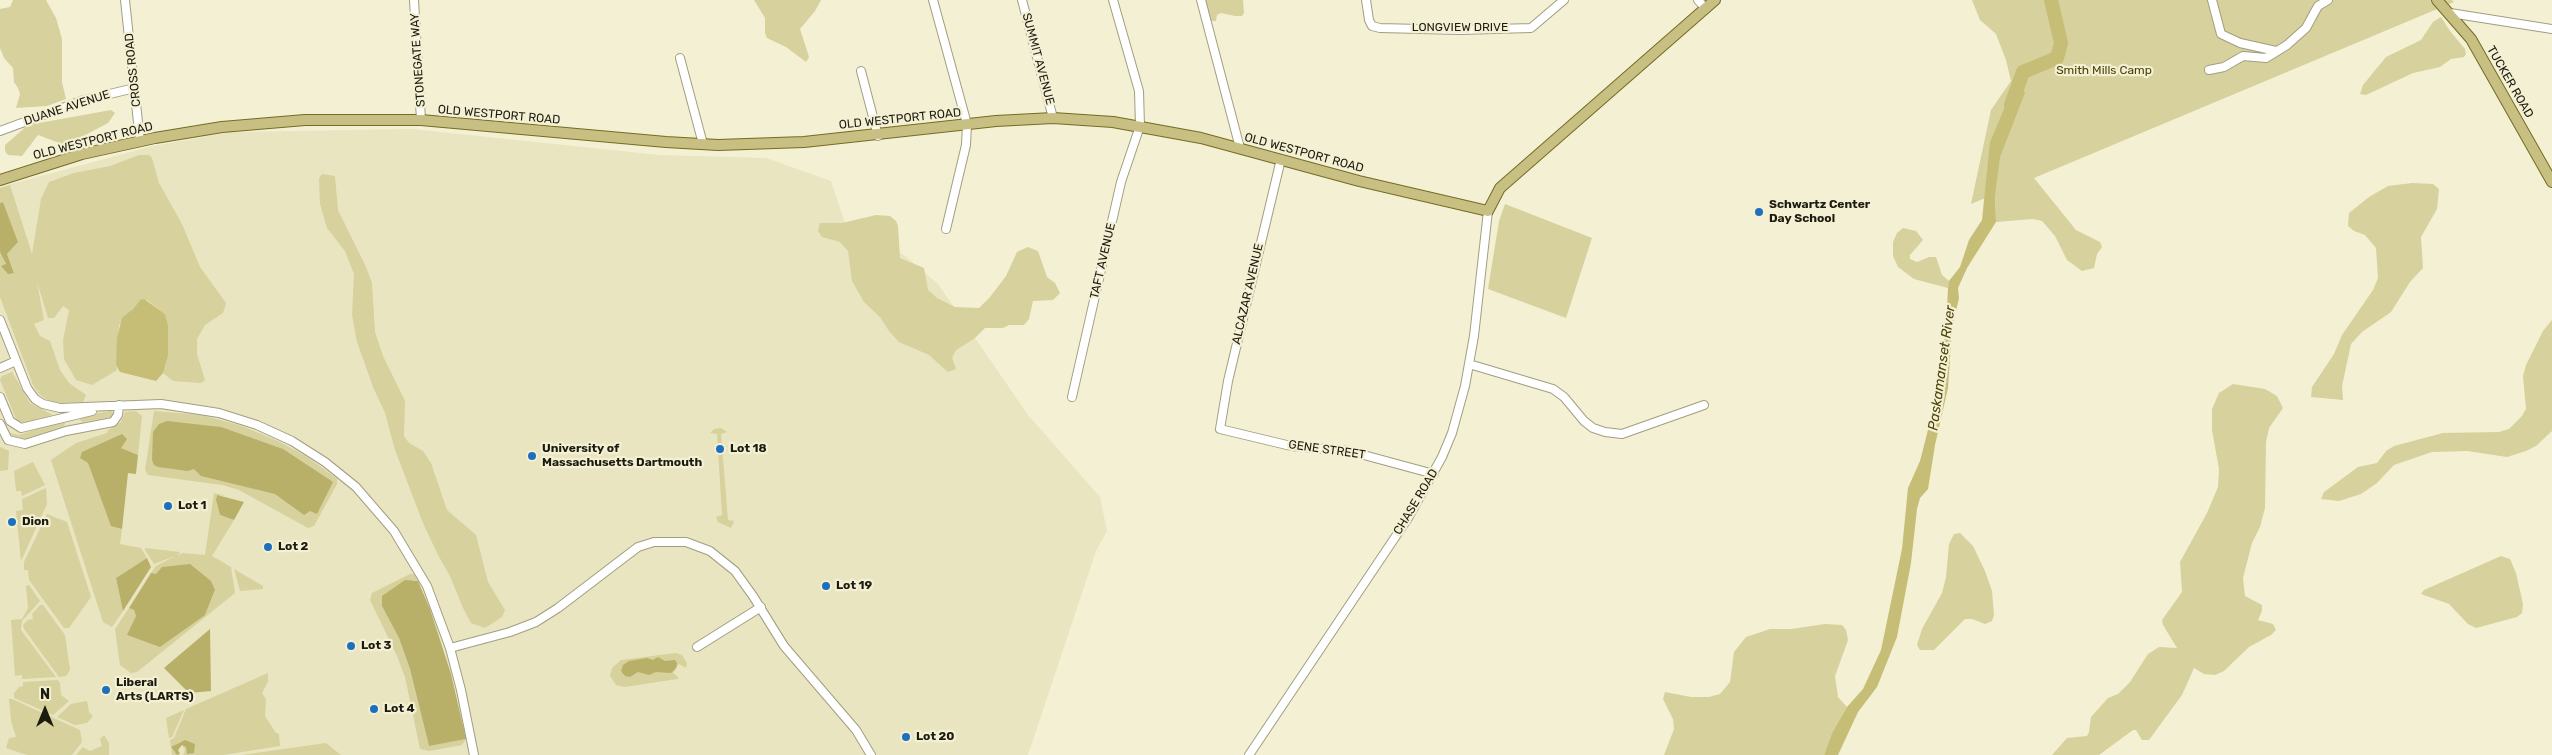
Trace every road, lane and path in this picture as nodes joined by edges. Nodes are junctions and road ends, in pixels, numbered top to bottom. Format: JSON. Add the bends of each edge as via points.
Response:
{"nodes":[{"id":1,"x":125,"y":0,"type":"edge"},
{"id":2,"x":414,"y":0,"type":"edge"},
{"id":3,"x":933,"y":0,"type":"edge"},
{"id":4,"x":1022,"y":0,"type":"edge"},
{"id":5,"x":1113,"y":0,"type":"edge"},
{"id":6,"x":1201,"y":0,"type":"edge"},
{"id":7,"x":1366,"y":0,"type":"edge"},
{"id":8,"x":1564,"y":0,"type":"edge"},
{"id":9,"x":1698,"y":0,"type":"edge"},
{"id":10,"x":1716,"y":0,"type":"edge"},
{"id":11,"x":2212,"y":0,"type":"edge"},
{"id":12,"x":2328,"y":0,"type":"edge"},
{"id":13,"x":2437,"y":0,"type":"edge"},
{"id":14,"x":1706,"y":9,"type":"junction"},
{"id":15,"x":2450,"y":13,"type":"junction"},
{"id":16,"x":2552,"y":29,"type":"edge"},
{"id":17,"x":2276,"y":51,"type":"junction"},
{"id":18,"x":680,"y":58,"type":"dead end"},
{"id":19,"x":2209,"y":70,"type":"dead end"},
{"id":20,"x":861,"y":71,"type":"dead end"},
{"id":21,"x":135,"y":88,"type":"junction"},
{"id":22,"x":1053,"y":118,"type":"junction"},
{"id":23,"x":422,"y":120,"type":"junction"},
{"id":24,"x":967,"y":124,"type":"junction"},
{"id":25,"x":1140,"y":126,"type":"junction"},
{"id":26,"x":0,"y":131,"type":"edge"},
{"id":27,"x":878,"y":136,"type":"junction"},
{"id":28,"x":140,"y":141,"type":"junction"},
{"id":29,"x":703,"y":144,"type":"junction"},
{"id":30,"x":1240,"y":148,"type":"junction"},
{"id":31,"x":1281,"y":159,"type":"junction"},
{"id":32,"x":2550,"y":177,"type":"edge"},
{"id":33,"x":0,"y":180,"type":"edge"},
{"id":34,"x":1488,"y":211,"type":"junction"},
{"id":35,"x":946,"y":229,"type":"dead end"},
{"id":36,"x":0,"y":320,"type":"edge"},
{"id":37,"x":16,"y":361,"type":"junction"},
{"id":38,"x":1469,"y":364,"type":"junction"},
{"id":39,"x":0,"y":368,"type":"edge"},
{"id":40,"x":0,"y":397,"type":"edge"},
{"id":41,"x":1072,"y":398,"type":"dead end"},
{"id":42,"x":119,"y":405,"type":"junction"},
{"id":43,"x":1704,"y":406,"type":"dead end"},
{"id":44,"x":0,"y":424,"type":"edge"},
{"id":45,"x":1220,"y":429,"type":"joint"},
{"id":46,"x":1434,"y":474,"type":"junction"},
{"id":47,"x":761,"y":607,"type":"junction"},
{"id":48,"x":697,"y":647,"type":"dead end"},
{"id":49,"x":450,"y":648,"type":"junction"},
{"id":50,"x":474,"y":755,"type":"edge"},
{"id":51,"x":871,"y":755,"type":"edge"},
{"id":52,"x":1249,"y":755,"type":"edge"}],
"edges":[{"from":1,"to":21,"type":"street","name":"CROSS ROAD"},
{"from":2,"to":23,"type":"street","name":"STONEGATE WAY"},
{"from":3,"to":24,"type":"street"},
{"from":4,"to":22,"type":"street","name":"SUMMIT AVENUE"},
{"from":5,"to":25,"type":"street","name":"TAFT AVENUE","via":[[1139,91]]},
{"from":6,"to":30,"type":"street"},
{"from":7,"to":8,"type":"street","name":"LONGVIEW DRIVE","via":[[1372,26],[1460,30],[1531,28]]},
{"from":9,"to":14,"type":"street"},
{"from":10,"to":14,"type":"main road"},
{"from":11,"to":17,"type":"street","via":[[2221,34],[2246,45]]},
{"from":12,"to":17,"type":"street","via":[[2318,6],[2306,28]]},
{"from":13,"to":15,"type":"main road","name":"TUCKER ROAD"},
{"from":14,"to":34,"type":"main road","via":[[1500,188]]},
{"from":15,"to":16,"type":"street"},
{"from":15,"to":32,"type":"main road","name":"TUCKER ROAD","via":[[2483,60]]},
{"from":17,"to":19,"type":"street","via":[[2266,58],[2243,56],[2224,67]]},
{"from":18,"to":29,"type":"street"},
{"from":20,"to":27,"type":"street"},
{"from":21,"to":26,"type":"street","name":"DUANE AVENUE","via":[[84,100]]},
{"from":21,"to":28,"type":"street","name":"CROSS ROAD"},
{"from":22,"to":24,"type":"main road","name":"OLD WESTPORT ROAD"},
{"from":22,"to":25,"type":"main road","name":"OLD WESTPORT ROAD"},
{"from":23,"to":28,"type":"main road","name":"OLD WESTPORT ROAD","via":[[283,122]]},
{"from":23,"to":29,"type":"main road","name":"OLD WESTPORT ROAD"},
{"from":24,"to":27,"type":"main road","name":"OLD WESTPORT ROAD"},
{"from":24,"to":35,"type":"street","via":[[966,144]]},
{"from":25,"to":30,"type":"main road","name":"OLD WESTPORT ROAD"},
{"from":25,"to":41,"type":"street","name":"TAFT AVENUE","via":[[1122,182]]},
{"from":27,"to":29,"type":"main road","name":"OLD WESTPORT ROAD"},
{"from":28,"to":33,"type":"main road","name":"OLD WESTPORT ROAD","via":[[58,161]]},
{"from":30,"to":31,"type":"main road","name":"OLD WESTPORT ROAD"},
{"from":31,"to":34,"type":"main road","name":"OLD WESTPORT ROAD"},
{"from":31,"to":45,"type":"street","name":"ALCAZAR AVENUE","via":[[1228,380]]},
{"from":34,"to":38,"type":"street","name":"CHASE ROAD"},
{"from":36,"to":37,"type":"street"},
{"from":37,"to":39,"type":"street"},
{"from":37,"to":42,"type":"street","via":[[31,394],[47,406]]},
{"from":38,"to":43,"type":"street","via":[[1553,389],[1564,397],[1584,422],[1604,432],[1622,434]]},
{"from":38,"to":46,"type":"street","name":"CHASE ROAD","via":[[1451,437]]},
{"from":40,"to":42,"type":"street","via":[[10,421],[21,428]]},
{"from":42,"to":44,"type":"street","via":[[113,422],[66,431],[25,444],[8,440]]},
{"from":42,"to":49,"type":"street","via":[[179,406],[228,415],[274,432],[325,462],[370,502],[401,540],[427,586]]},
{"from":45,"to":46,"type":"street","name":"GENE STREET","via":[[1291,446],[1349,451]]},
{"from":46,"to":52,"type":"street","name":"CHASE ROAD"},
{"from":47,"to":48,"type":"street"},
{"from":47,"to":49,"type":"street","via":[[734,571],[710,550],[686,542],[654,542],[628,553],[536,622]]},
{"from":47,"to":51,"type":"street","via":[[788,651],[856,730]]},
{"from":49,"to":50,"type":"street"}]}
